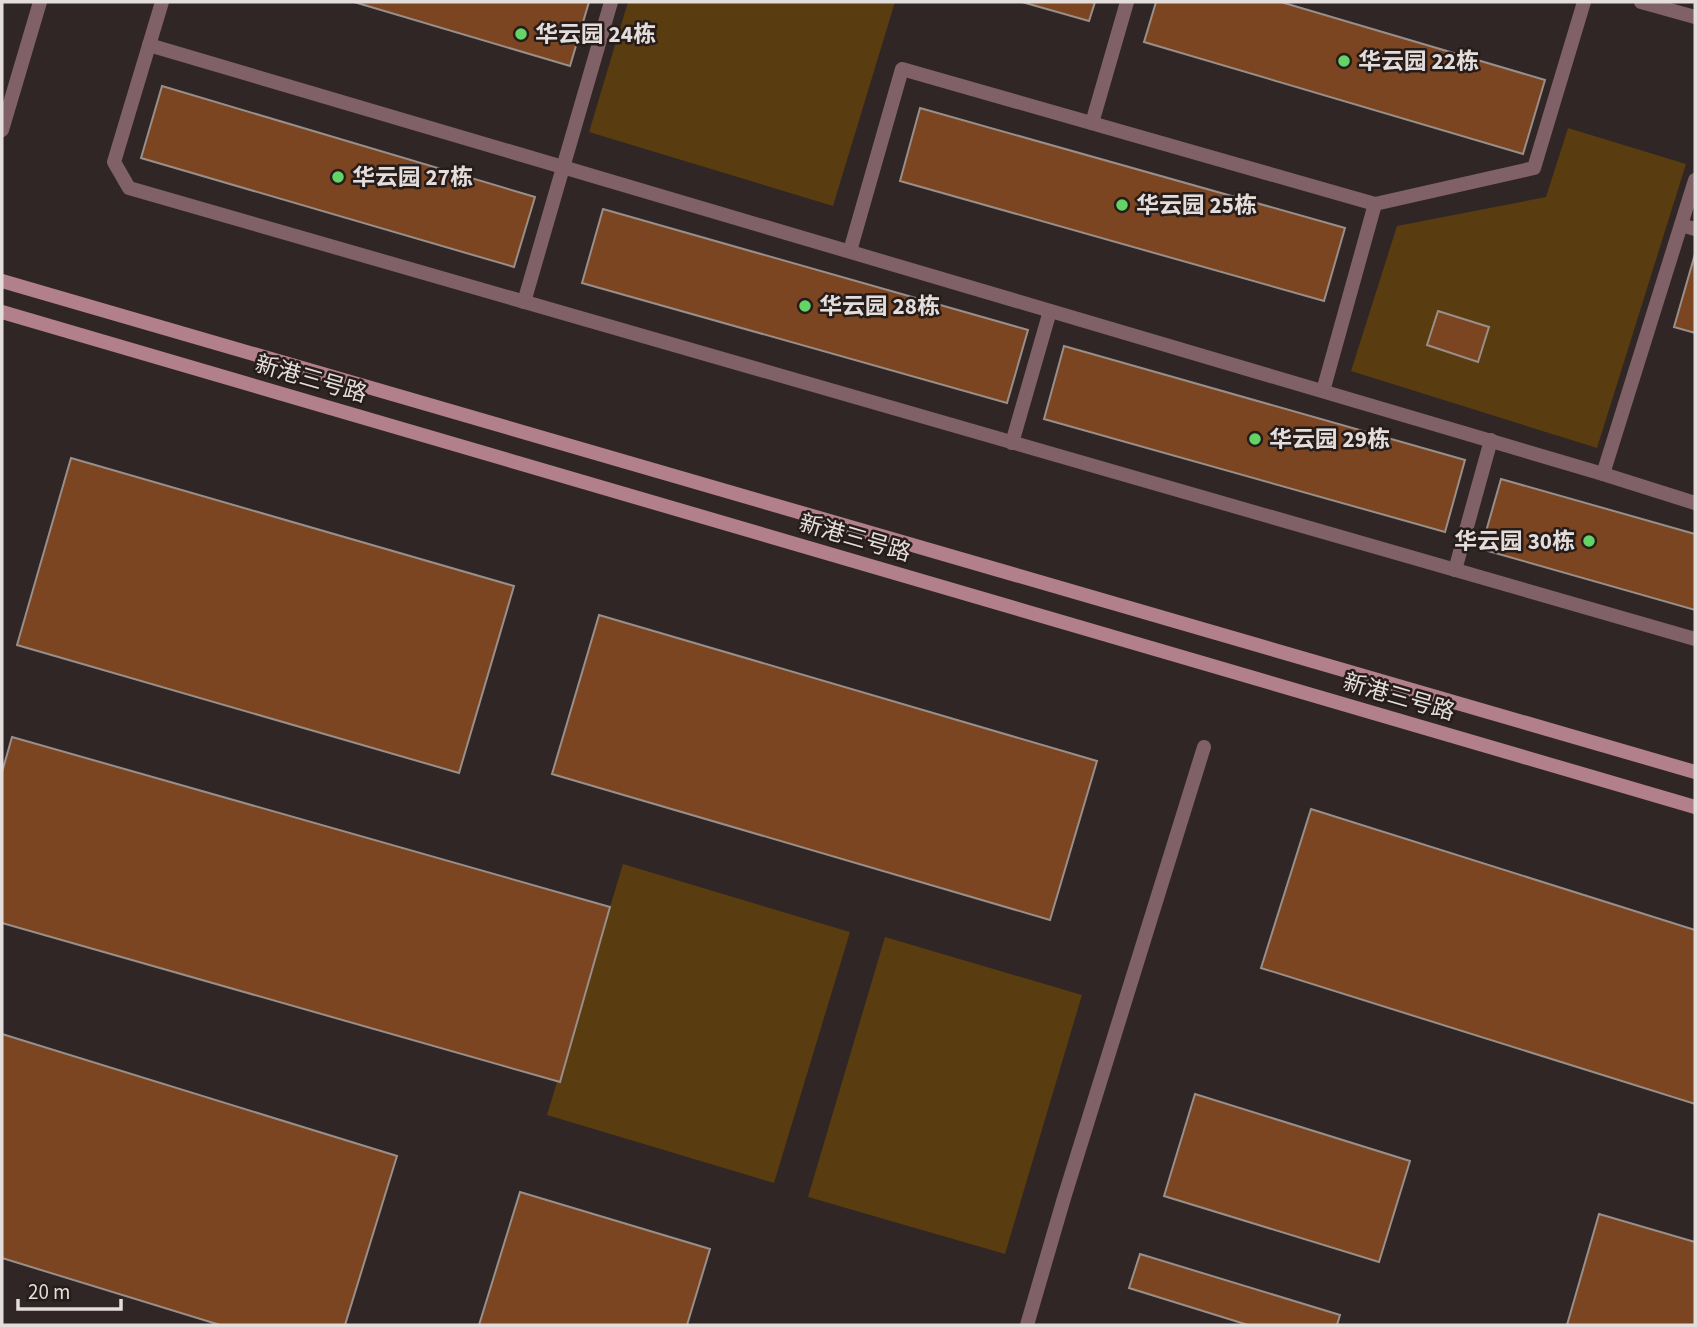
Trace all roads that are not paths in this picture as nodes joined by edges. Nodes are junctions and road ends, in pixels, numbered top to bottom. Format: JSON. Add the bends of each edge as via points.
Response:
{"nodes":[{"id":1,"x":40,"y":2,"type":"edge"},
{"id":2,"x":162,"y":2,"type":"edge"},
{"id":3,"x":611,"y":2,"type":"edge"},
{"id":4,"x":1127,"y":2,"type":"edge"},
{"id":5,"x":1584,"y":2,"type":"edge"},
{"id":6,"x":1641,"y":2,"type":"edge"},
{"id":7,"x":1695,"y":17,"type":"edge"},
{"id":8,"x":149,"y":44,"type":"junction"},
{"id":9,"x":1092,"y":123,"type":"junction"},
{"id":10,"x":2,"y":130,"type":"edge"},
{"id":11,"x":563,"y":167,"type":"junction"},
{"id":12,"x":1695,"y":180,"type":"edge"},
{"id":13,"x":1375,"y":204,"type":"junction"},
{"id":14,"x":1688,"y":227,"type":"edge"},
{"id":15,"x":850,"y":251,"type":"junction"},
{"id":16,"x":2,"y":281,"type":"edge"},
{"id":17,"x":524,"y":302,"type":"junction"},
{"id":18,"x":1050,"y":311,"type":"junction"},
{"id":19,"x":2,"y":312,"type":"edge"},
{"id":20,"x":1323,"y":391,"type":"junction"},
{"id":21,"x":1491,"y":440,"type":"junction"},
{"id":22,"x":1012,"y":443,"type":"junction"},
{"id":23,"x":1604,"y":474,"type":"junction"},
{"id":24,"x":1695,"y":503,"type":"edge"},
{"id":25,"x":1455,"y":570,"type":"junction"},
{"id":26,"x":1695,"y":639,"type":"edge"},
{"id":27,"x":1204,"y":747,"type":"dead end"},
{"id":28,"x":1695,"y":772,"type":"edge"},
{"id":29,"x":1695,"y":807,"type":"edge"},
{"id":30,"x":1027,"y":1325,"type":"edge"}],
"edges":[{"from":1,"to":10,"type":"street"},
{"from":2,"to":8,"type":"street"},
{"from":3,"to":11,"type":"street"},
{"from":4,"to":9,"type":"street"},
{"from":5,"to":13,"type":"street","via":[[1534,168]]},
{"from":6,"to":7,"type":"street"},
{"from":8,"to":11,"type":"street"},
{"from":8,"to":17,"type":"street","via":[[114,162],[129,188]]},
{"from":9,"to":13,"type":"street"},
{"from":9,"to":15,"type":"street","via":[[902,69]]},
{"from":11,"to":15,"type":"street"},
{"from":11,"to":17,"type":"street"},
{"from":12,"to":14,"type":"street"},
{"from":13,"to":20,"type":"street"},
{"from":14,"to":23,"type":"street"},
{"from":15,"to":18,"type":"street"},
{"from":16,"to":28,"type":"main road","name":"新港三号路"},
{"from":17,"to":22,"type":"street"},
{"from":18,"to":20,"type":"street"},
{"from":18,"to":22,"type":"street"},
{"from":19,"to":29,"type":"main road","name":"新港三号路"},
{"from":20,"to":21,"type":"street"},
{"from":21,"to":23,"type":"street"},
{"from":21,"to":25,"type":"street"},
{"from":22,"to":25,"type":"street"},
{"from":23,"to":24,"type":"street"},
{"from":25,"to":26,"type":"street"},
{"from":27,"to":30,"type":"street"}]}
